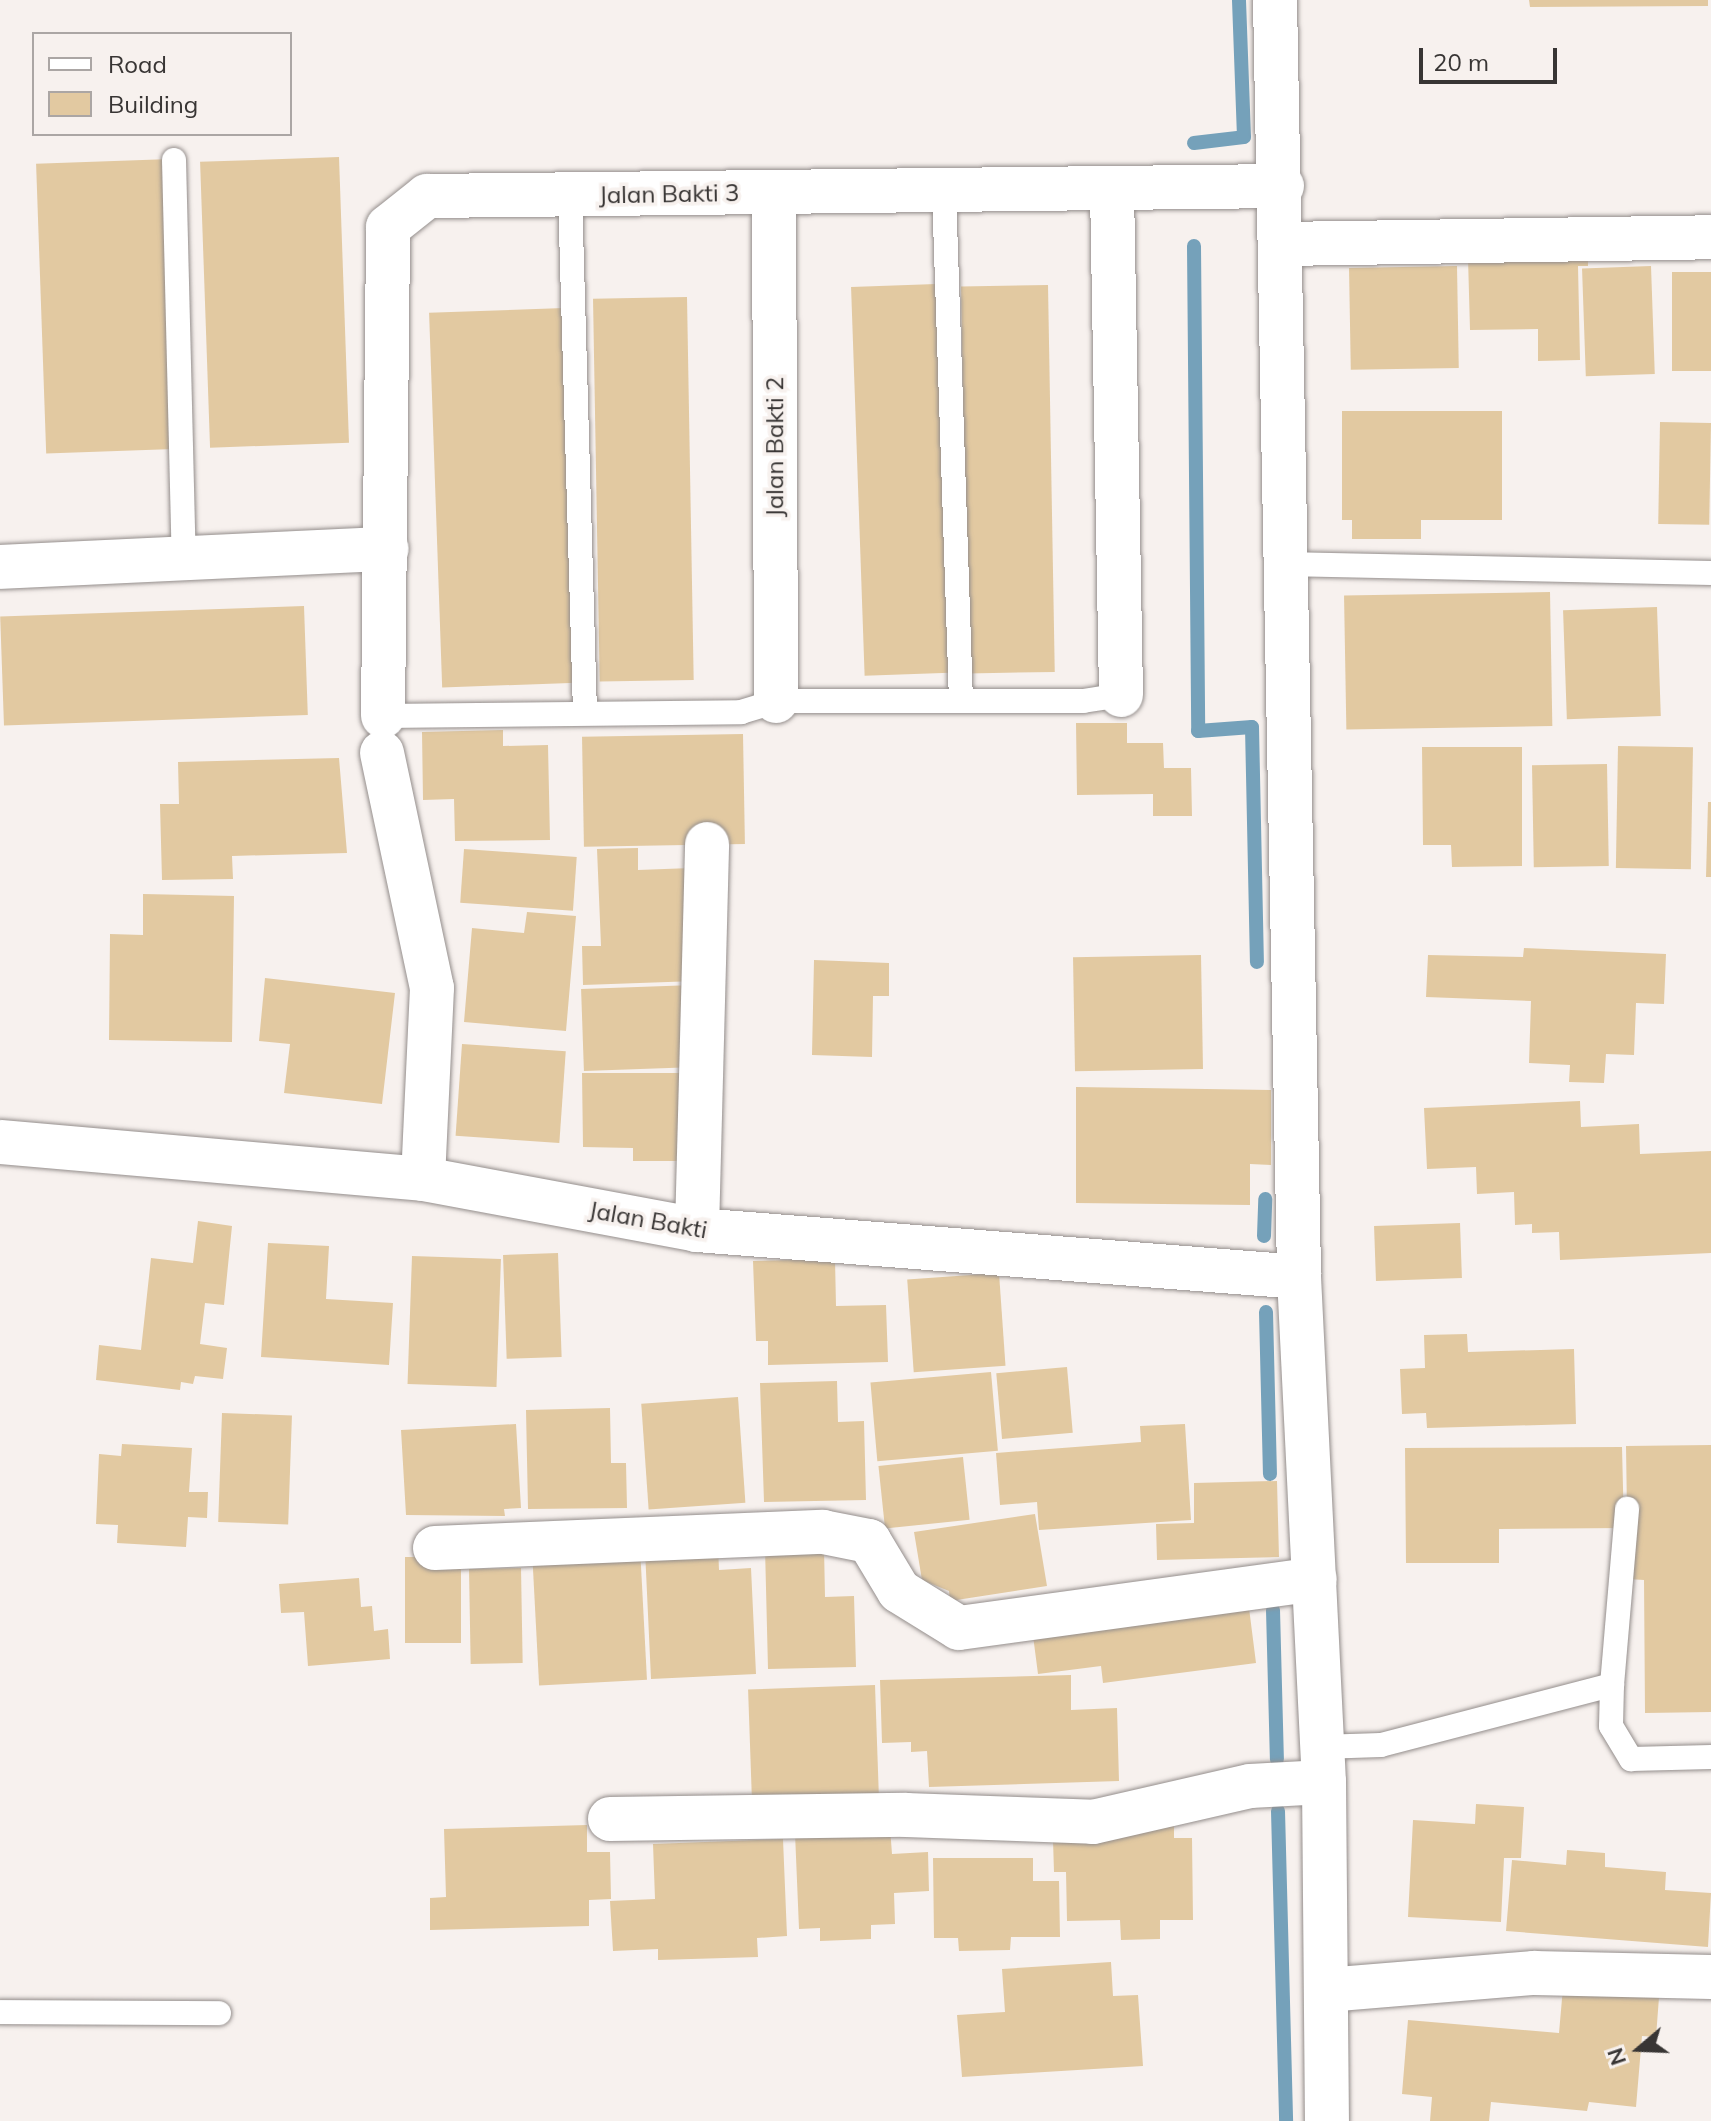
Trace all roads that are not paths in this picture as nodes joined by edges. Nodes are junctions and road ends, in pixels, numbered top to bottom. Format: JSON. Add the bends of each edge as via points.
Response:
{"nodes":[{"id":1,"x":1275,"y":0,"type":"edge"},
{"id":2,"x":174,"y":160,"type":"dead end"},
{"id":3,"x":1282,"y":186,"type":"junction"},
{"id":4,"x":1112,"y":189,"type":"junction"},
{"id":5,"x":944,"y":191,"type":"junction"},
{"id":6,"x":774,"y":193,"type":"junction"},
{"id":7,"x":570,"y":195,"type":"junction"},
{"id":8,"x":1711,"y":237,"type":"edge"},
{"id":9,"x":1282,"y":244,"type":"junction"},
{"id":10,"x":387,"y":549,"type":"junction"},
{"id":11,"x":184,"y":558,"type":"junction"},
{"id":12,"x":1284,"y":564,"type":"junction"},
{"id":13,"x":0,"y":567,"type":"edge"},
{"id":14,"x":1711,"y":573,"type":"edge"},
{"id":15,"x":1121,"y":695,"type":"joint"},
{"id":16,"x":776,"y":701,"type":"junction"},
{"id":17,"x":961,"y":701,"type":"junction"},
{"id":18,"x":585,"y":713,"type":"junction"},
{"id":19,"x":383,"y":735,"type":"junction"},
{"id":20,"x":707,"y":844,"type":"dead end"},
{"id":21,"x":0,"y":1142,"type":"edge"},
{"id":22,"x":423,"y":1179,"type":"junction"},
{"id":23,"x":697,"y":1230,"type":"junction"},
{"id":24,"x":1299,"y":1277,"type":"junction"},
{"id":25,"x":1627,"y":1509,"type":"dead end"},
{"id":26,"x":435,"y":1548,"type":"dead end"},
{"id":27,"x":1315,"y":1579,"type":"junction"},
{"id":28,"x":1612,"y":1685,"type":"junction"},
{"id":29,"x":1711,"y":1757,"type":"edge"},
{"id":30,"x":1322,"y":1765,"type":"junction"},
{"id":31,"x":610,"y":1819,"type":"dead end"},
{"id":32,"x":1711,"y":1977,"type":"edge"},
{"id":33,"x":1326,"y":1990,"type":"junction"},
{"id":34,"x":0,"y":2012,"type":"edge"},
{"id":35,"x":219,"y":2013,"type":"dead end"},
{"id":36,"x":1327,"y":2121,"type":"edge"}],
"edges":[{"from":1,"to":3,"type":"street"},
{"from":2,"to":11,"type":"lane"},
{"from":3,"to":4,"type":"street","name":"Jalan Bakti 3"},
{"from":3,"to":9,"type":"street"},
{"from":4,"to":5,"type":"street","name":"Jalan Bakti 3"},
{"from":4,"to":15,"type":"street"},
{"from":5,"to":6,"type":"street","name":"Jalan Bakti 3"},
{"from":5,"to":17,"type":"lane"},
{"from":6,"to":7,"type":"street","name":"Jalan Bakti 3"},
{"from":6,"to":16,"type":"street","name":"Jalan Bakti 2"},
{"from":7,"to":10,"type":"street","name":"Jalan Bakti 3","via":[[427,196],[388,227]]},
{"from":7,"to":18,"type":"lane"},
{"from":8,"to":9,"type":"street"},
{"from":9,"to":12,"type":"street"},
{"from":10,"to":11,"type":"street"},
{"from":10,"to":19,"type":"street"},
{"from":11,"to":13,"type":"street"},
{"from":12,"to":14,"type":"lane"},
{"from":12,"to":24,"type":"street"},
{"from":15,"to":17,"type":"lane","via":[[1083,701]]},
{"from":16,"to":17,"type":"lane"},
{"from":16,"to":18,"type":"lane","via":[[741,712]]},
{"from":18,"to":19,"type":"lane"},
{"from":19,"to":22,"type":"street","via":[[432,988]]},
{"from":20,"to":23,"type":"street"},
{"from":21,"to":22,"type":"street","name":"Jalan Bakti"},
{"from":22,"to":23,"type":"street","name":"Jalan Bakti"},
{"from":23,"to":24,"type":"street","name":"Jalan Bakti"},
{"from":24,"to":27,"type":"street"},
{"from":25,"to":28,"type":"lane"},
{"from":26,"to":27,"type":"street","via":[[823,1532],[869,1541],[899,1591],[959,1628]]},
{"from":27,"to":30,"type":"street"},
{"from":28,"to":29,"type":"lane","via":[[1611,1726],[1631,1759]]},
{"from":28,"to":30,"type":"lane"},
{"from":30,"to":31,"type":"street","via":[[1093,1822],[906,1815]]},
{"from":30,"to":33,"type":"street"},
{"from":32,"to":33,"type":"street","via":[[1534,1973]]},
{"from":33,"to":36,"type":"street"},
{"from":34,"to":35,"type":"lane"}]}
